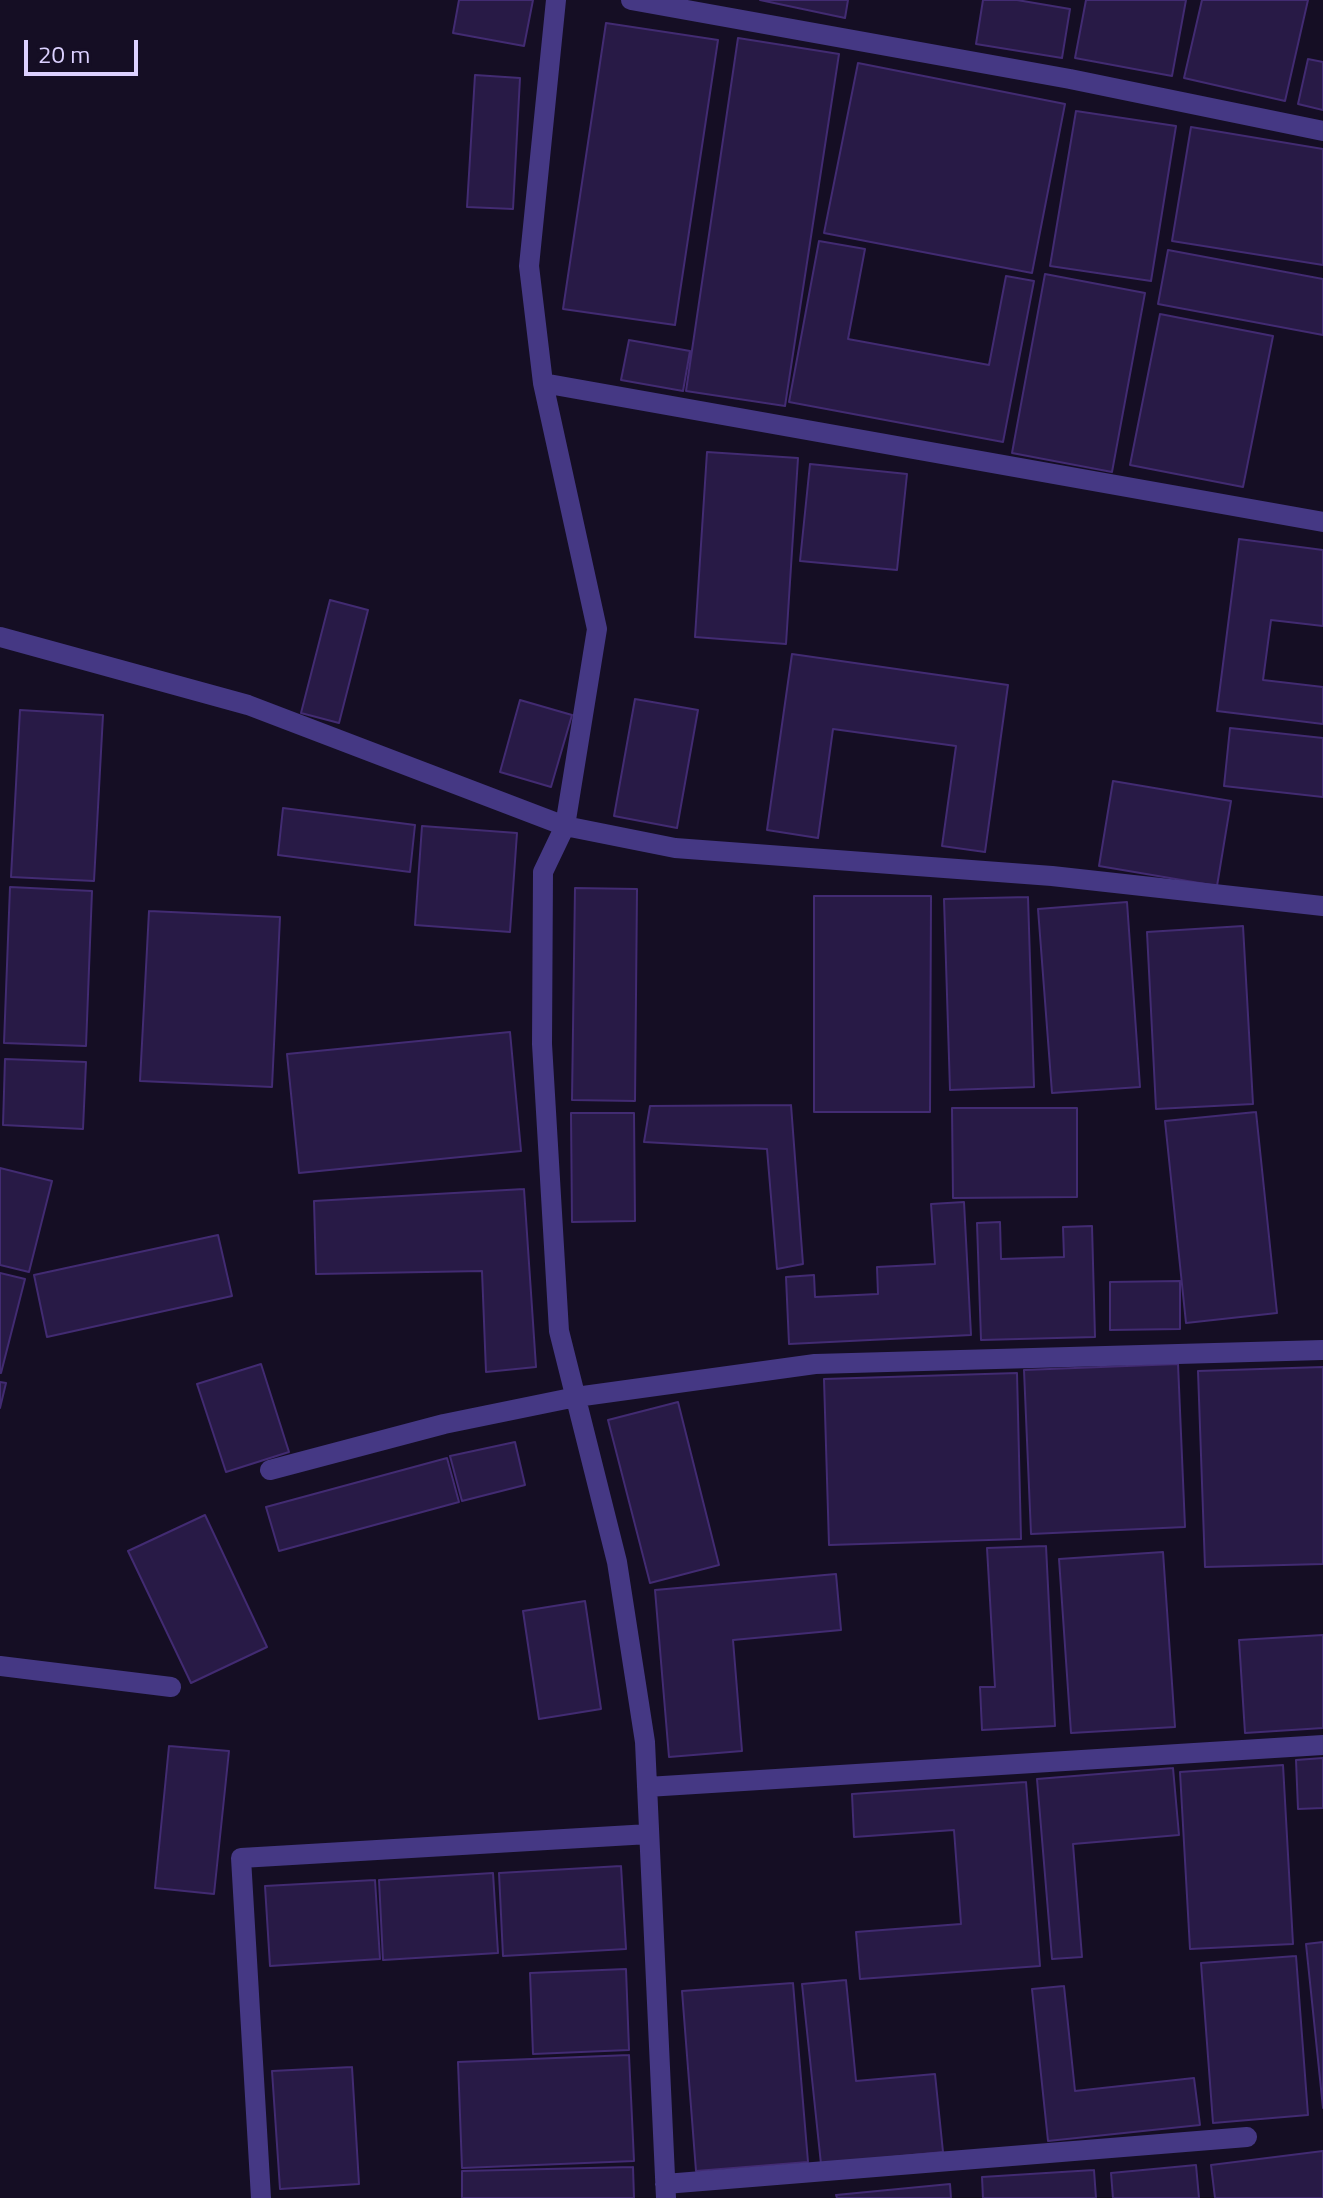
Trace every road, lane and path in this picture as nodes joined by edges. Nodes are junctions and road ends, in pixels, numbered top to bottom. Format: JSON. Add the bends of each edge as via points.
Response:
{"nodes":[{"id":1,"x":556,"y":0,"type":"edge"},
{"id":2,"x":631,"y":0,"type":"edge"},
{"id":3,"x":1323,"y":131,"type":"edge"},
{"id":4,"x":543,"y":383,"type":"junction"},
{"id":5,"x":1323,"y":522,"type":"edge"},
{"id":6,"x":0,"y":637,"type":"edge"},
{"id":7,"x":565,"y":826,"type":"junction"},
{"id":8,"x":1323,"y":906,"type":"edge"},
{"id":9,"x":1323,"y":1350,"type":"edge"},
{"id":10,"x":576,"y":1397,"type":"junction"},
{"id":11,"x":270,"y":1470,"type":"dead end"},
{"id":12,"x":0,"y":1666,"type":"edge"},
{"id":13,"x":171,"y":1687,"type":"dead end"},
{"id":14,"x":1323,"y":1745,"type":"edge"},
{"id":15,"x":647,"y":1787,"type":"junction"},
{"id":16,"x":649,"y":1834,"type":"junction"},
{"id":17,"x":1247,"y":2137,"type":"dead end"},
{"id":18,"x":665,"y":2191,"type":"edge"},
{"id":19,"x":261,"y":2198,"type":"edge"}],
"edges":[{"from":1,"to":4,"type":"street","via":[[529,266]]},
{"from":2,"to":3,"type":"street","via":[[1070,79]]},
{"from":4,"to":5,"type":"street"},
{"from":4,"to":7,"type":"street","via":[[597,629]]},
{"from":6,"to":7,"type":"street","via":[[248,705]]},
{"from":7,"to":8,"type":"street","via":[[675,848],[1052,876]]},
{"from":7,"to":10,"type":"street","via":[[543,872],[542,1044],[559,1331]]},
{"from":9,"to":10,"type":"street","via":[[815,1364]]},
{"from":10,"to":11,"type":"street","via":[[444,1424]]},
{"from":10,"to":15,"type":"street","via":[[617,1562]]},
{"from":12,"to":13,"type":"street"},
{"from":14,"to":15,"type":"street"},
{"from":15,"to":16,"type":"street"},
{"from":16,"to":18,"type":"street"},
{"from":16,"to":19,"type":"street","via":[[241,1858]]},
{"from":17,"to":18,"type":"street"}]}
